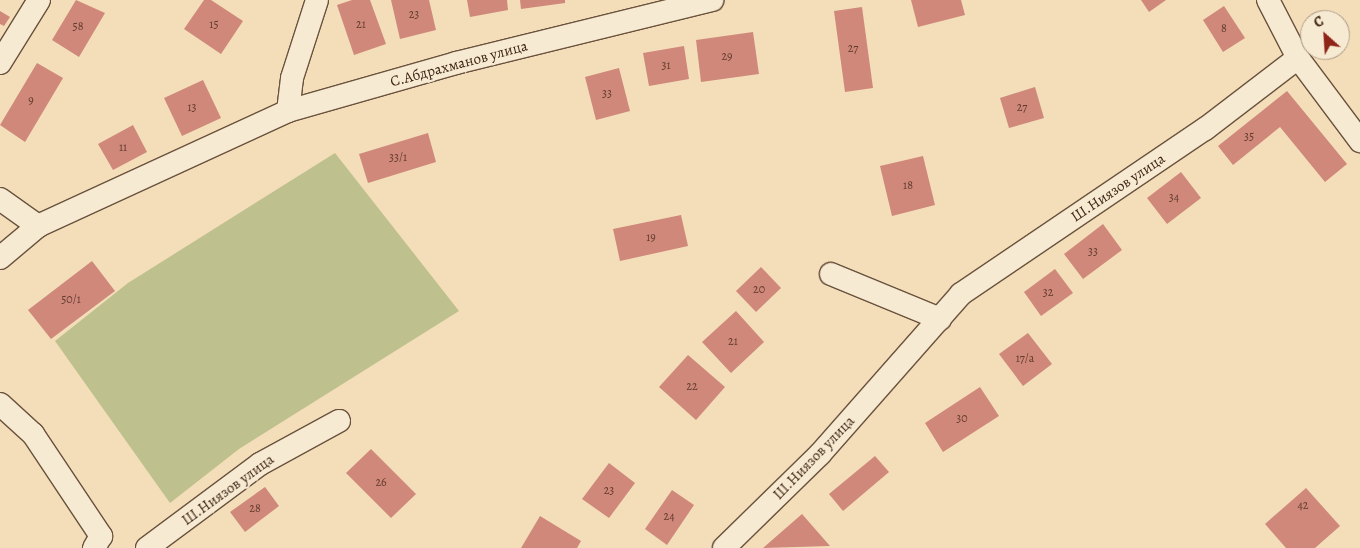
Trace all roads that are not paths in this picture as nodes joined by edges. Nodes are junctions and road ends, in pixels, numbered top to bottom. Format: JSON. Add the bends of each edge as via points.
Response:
{"nodes":[{"id":1,"x":40,"y":0,"type":"edge"},
{"id":2,"x":317,"y":0,"type":"edge"},
{"id":3,"x":712,"y":0,"type":"edge"},
{"id":4,"x":1268,"y":0,"type":"edge"},
{"id":5,"x":1298,"y":58,"type":"junction"},
{"id":6,"x":0,"y":63,"type":"edge"},
{"id":7,"x":288,"y":111,"type":"junction"},
{"id":8,"x":1360,"y":141,"type":"edge"},
{"id":9,"x":0,"y":199,"type":"edge"},
{"id":10,"x":38,"y":226,"type":"junction"},
{"id":11,"x":0,"y":258,"type":"edge"},
{"id":12,"x":831,"y":274,"type":"dead end"},
{"id":13,"x":940,"y":319,"type":"junction"},
{"id":14,"x":0,"y":404,"type":"edge"},
{"id":15,"x":339,"y":421,"type":"dead end"},
{"id":16,"x":98,"y":542,"type":"edge"},
{"id":17,"x":147,"y":548,"type":"edge"},
{"id":18,"x":724,"y":548,"type":"edge"}],
"edges":[{"from":1,"to":6,"type":"street"},
{"from":2,"to":7,"type":"street","via":[[292,78]]},
{"from":3,"to":7,"type":"street","name":"С.Абдрахманов улица","via":[[631,18]]},
{"from":4,"to":5,"type":"street"},
{"from":5,"to":8,"type":"street"},
{"from":5,"to":13,"type":"street","name":"Ш.Ниязов улица","via":[[1205,129],[961,294]]},
{"from":7,"to":10,"type":"street","name":"С.Абдрахманов улица"},
{"from":9,"to":10,"type":"street"},
{"from":10,"to":11,"type":"street","name":"С.Абдрахманов улица"},
{"from":12,"to":13,"type":"street"},
{"from":13,"to":18,"type":"street","name":"Ш.Ниязов улица","via":[[820,454]]},
{"from":14,"to":16,"type":"street","via":[[33,434]]},
{"from":15,"to":17,"type":"street","name":"Ш.Ниязов улица","via":[[260,464]]}]}
